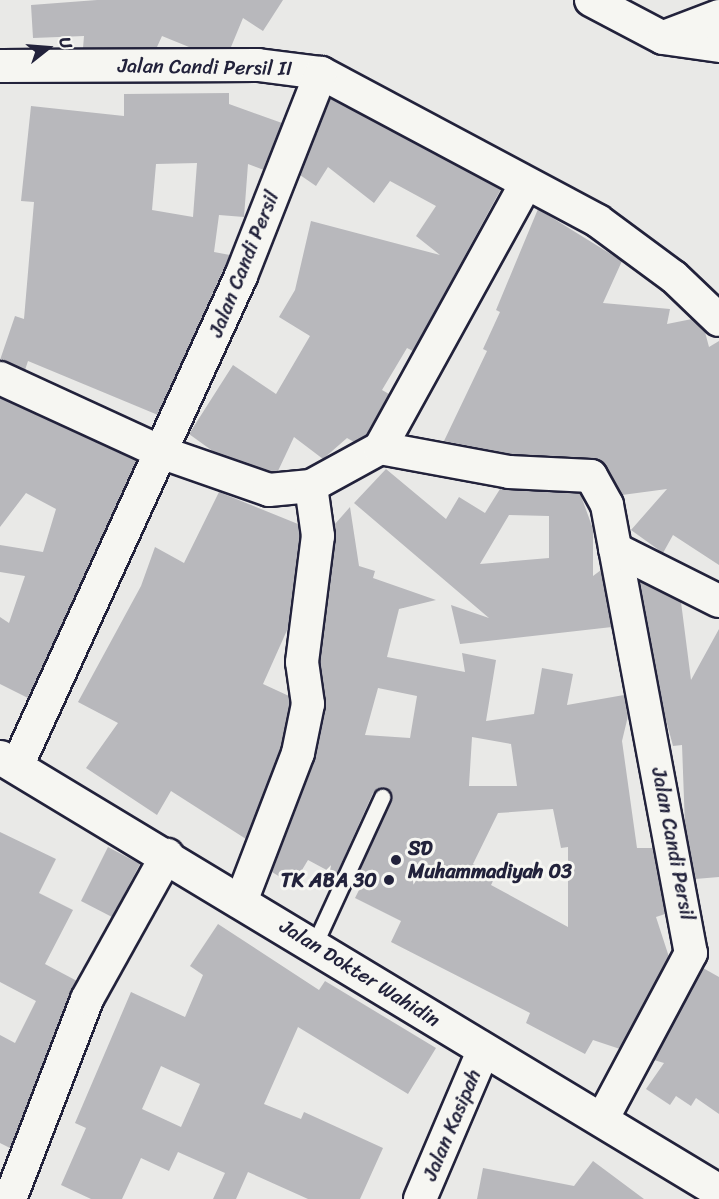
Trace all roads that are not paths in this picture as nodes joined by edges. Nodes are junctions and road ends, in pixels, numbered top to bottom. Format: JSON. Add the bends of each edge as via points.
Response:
{"nodes":[{"id":1,"x":591,"y":0,"type":"edge"},
{"id":2,"x":719,"y":16,"type":"edge"},
{"id":3,"x":663,"y":38,"type":"junction"},
{"id":4,"x":719,"y":46,"type":"edge"},
{"id":5,"x":0,"y":66,"type":"edge"},
{"id":6,"x":321,"y":72,"type":"junction"},
{"id":7,"x":526,"y":184,"type":"junction"},
{"id":8,"x":719,"y":320,"type":"edge"},
{"id":9,"x":0,"y":378,"type":"edge"},
{"id":10,"x":380,"y":448,"type":"junction"},
{"id":11,"x":163,"y":453,"type":"junction"},
{"id":12,"x":311,"y":486,"type":"junction"},
{"id":13,"x":615,"y":549,"type":"junction"},
{"id":14,"x":719,"y":602,"type":"edge"},
{"id":15,"x":9,"y":761,"type":"edge"},
{"id":16,"x":382,"y":797,"type":"dead end"},
{"id":17,"x":166,"y":855,"type":"junction"},
{"id":18,"x":242,"y":899,"type":"junction"},
{"id":19,"x":315,"y":943,"type":"junction"},
{"id":20,"x":483,"y":1051,"type":"junction"},
{"id":21,"x":602,"y":1120,"type":"junction"},
{"id":22,"x":12,"y":1158,"type":"edge"},
{"id":23,"x":719,"y":1191,"type":"edge"},
{"id":24,"x":10,"y":1199,"type":"edge"},
{"id":25,"x":420,"y":1199,"type":"edge"}],
"edges":[{"from":1,"to":3,"type":"street"},
{"from":2,"to":3,"type":"street"},
{"from":3,"to":4,"type":"street"},
{"from":5,"to":6,"type":"street","name":"Jalan Candi Persil II","via":[[258,65]]},
{"from":6,"to":7,"type":"street","name":"Jalan Candi Persil II"},
{"from":6,"to":11,"type":"street","name":"Jalan Candi Persil","via":[[241,276]]},
{"from":7,"to":8,"type":"street","name":"Jalan Candi Persil II","via":[[598,221],[674,277]]},
{"from":7,"to":10,"type":"street"},
{"from":9,"to":11,"type":"street"},
{"from":10,"to":12,"type":"street"},
{"from":10,"to":13,"type":"street","name":"Jalan Candi Persil","via":[[508,472],[591,476],[607,505]]},
{"from":11,"to":12,"type":"street","via":[[269,490]]},
{"from":11,"to":15,"type":"street","name":"Jalan Candi Persil"},
{"from":12,"to":18,"type":"street","via":[[318,536],[302,662],[308,704],[298,753]]},
{"from":13,"to":14,"type":"street"},
{"from":13,"to":21,"type":"street","name":"Jalan Candi Persil","via":[[691,953]]},
{"from":15,"to":17,"type":"highway","name":"Jalan Dokter Wahidin"},
{"from":16,"to":19,"type":"lane"},
{"from":17,"to":18,"type":"highway","name":"Jalan Dokter Wahidin"},
{"from":17,"to":22,"type":"street","via":[[87,999]]},
{"from":18,"to":19,"type":"highway","name":"Jalan Dokter Wahidin"},
{"from":19,"to":20,"type":"highway","name":"Jalan Dokter Wahidin"},
{"from":20,"to":21,"type":"highway","name":"Jalan Dokter Wahidin"},
{"from":20,"to":25,"type":"street","name":"Jalan Kasipah"},
{"from":21,"to":23,"type":"highway","name":"Jalan Dokter Wahidin"},
{"from":22,"to":24,"type":"street"}]}
